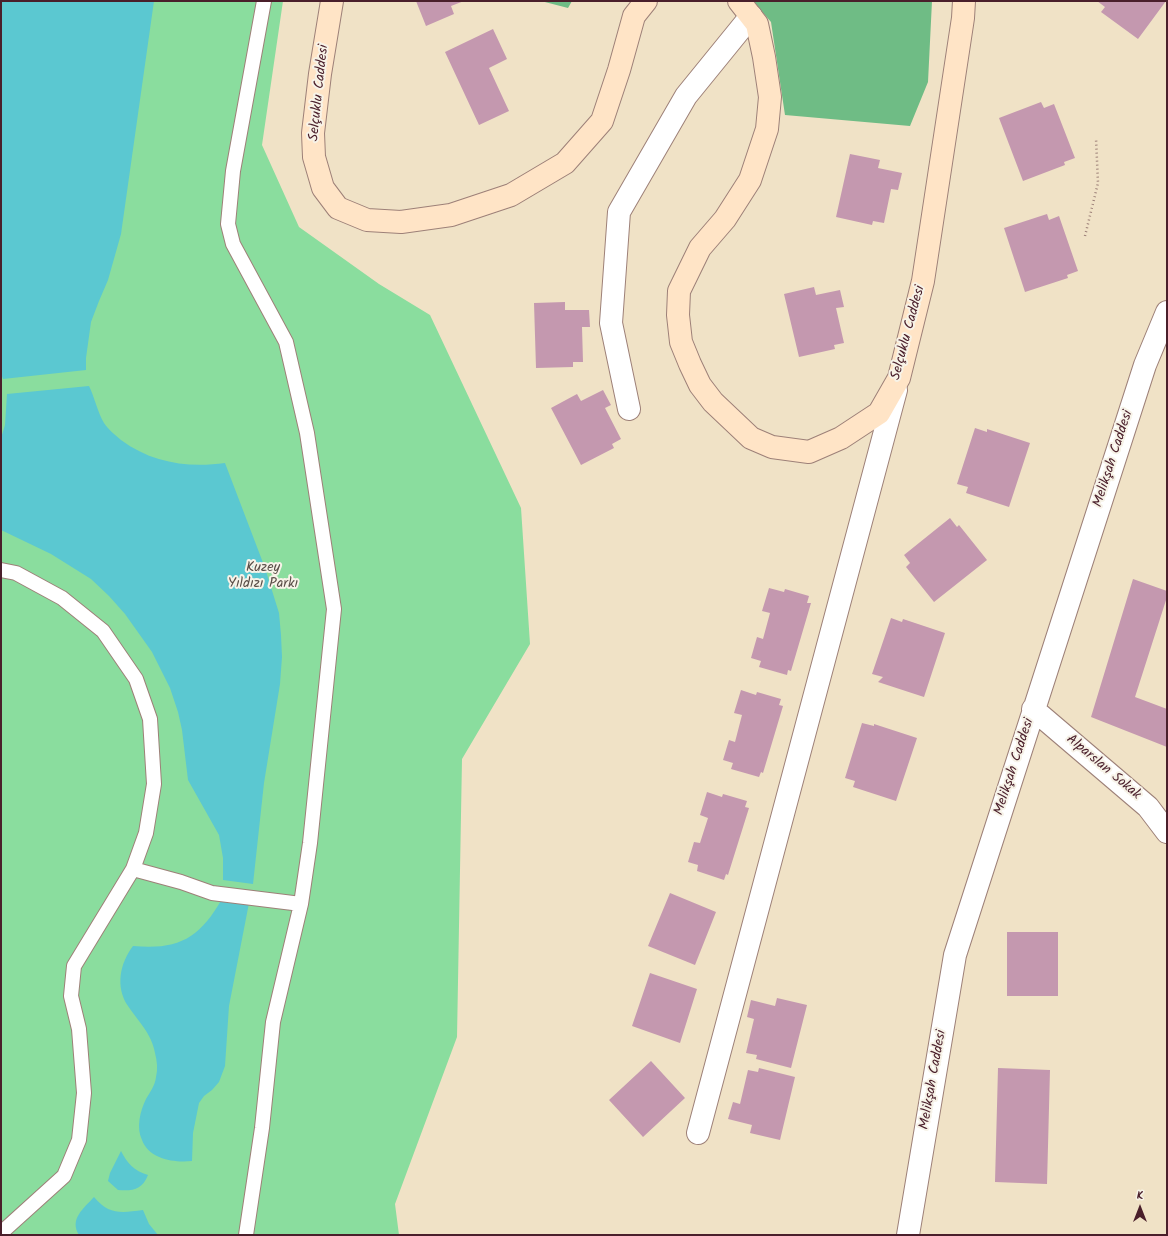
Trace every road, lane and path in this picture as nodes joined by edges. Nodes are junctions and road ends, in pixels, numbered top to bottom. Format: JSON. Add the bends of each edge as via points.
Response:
{"nodes":[{"id":1,"x":264,"y":1,"type":"edge"},
{"id":2,"x":332,"y":1,"type":"edge"},
{"id":3,"x":646,"y":1,"type":"edge"},
{"id":4,"x":964,"y":1,"type":"edge"},
{"id":5,"x":745,"y":9,"type":"edge"},
{"id":6,"x":1096,"y":138,"type":"dead end"},
{"id":7,"x":1085,"y":236,"type":"dead end"},
{"id":8,"x":1167,"y":312,"type":"edge"},
{"id":9,"x":899,"y":378,"type":"junction"},
{"id":10,"x":629,"y":409,"type":"dead end"},
{"id":11,"x":1,"y":570,"type":"edge"},
{"id":12,"x":1033,"y":709,"type":"junction"},
{"id":13,"x":1167,"y":832,"type":"edge"},
{"id":14,"x":133,"y":869,"type":"junction"},
{"id":15,"x":301,"y":904,"type":"junction"},
{"id":16,"x":698,"y":1133,"type":"dead end"},
{"id":17,"x":1,"y":1233,"type":"edge"},
{"id":18,"x":246,"y":1235,"type":"edge"},
{"id":19,"x":908,"y":1235,"type":"edge"}],
"edges":[{"from":1,"to":15,"type":"lane","via":[[233,171],[228,224],[233,244],[286,342],[307,433],[334,609],[310,843]]},
{"from":2,"to":3,"type":"street","name":"Selçuklu Caddesi","via":[[313,133],[314,157],[323,188],[338,208],[367,220],[401,222],[451,215],[511,195],[565,163],[602,121],[634,16]]},
{"from":4,"to":9,"type":"street","name":"Selçuklu Caddesi","via":[[923,281]]},
{"from":5,"to":9,"type":"street","name":"Selçuklu Caddesi","via":[[757,24],[764,57],[770,97],[767,128],[750,180],[725,219],[700,248],[679,291],[681,342],[690,364],[700,385],[713,402],[751,438],[772,447],[809,452],[841,438],[878,413]]},
{"from":5,"to":10,"type":"street","via":[[686,96],[618,212],[611,323]]},
{"from":6,"to":7,"type":"path","via":[[1098,183]]},
{"from":8,"to":12,"type":"street","name":"Melikşah Caddesi","via":[[1145,365]]},
{"from":9,"to":16,"type":"street"},
{"from":11,"to":14,"type":"lane","via":[[16,574],[62,598],[103,631],[136,679],[150,719],[154,784],[146,833]]},
{"from":12,"to":13,"type":"street","name":"Alparslan Sokak","via":[[1148,807]]},
{"from":12,"to":19,"type":"street","name":"Melikşah Caddesi","via":[[955,954]]},
{"from":14,"to":15,"type":"lane","via":[[212,893]]},
{"from":14,"to":17,"type":"lane","via":[[74,966],[71,996],[78,1029],[84,1093],[78,1140],[64,1176]]},
{"from":15,"to":18,"type":"lane","via":[[273,1022],[262,1128]]}]}
